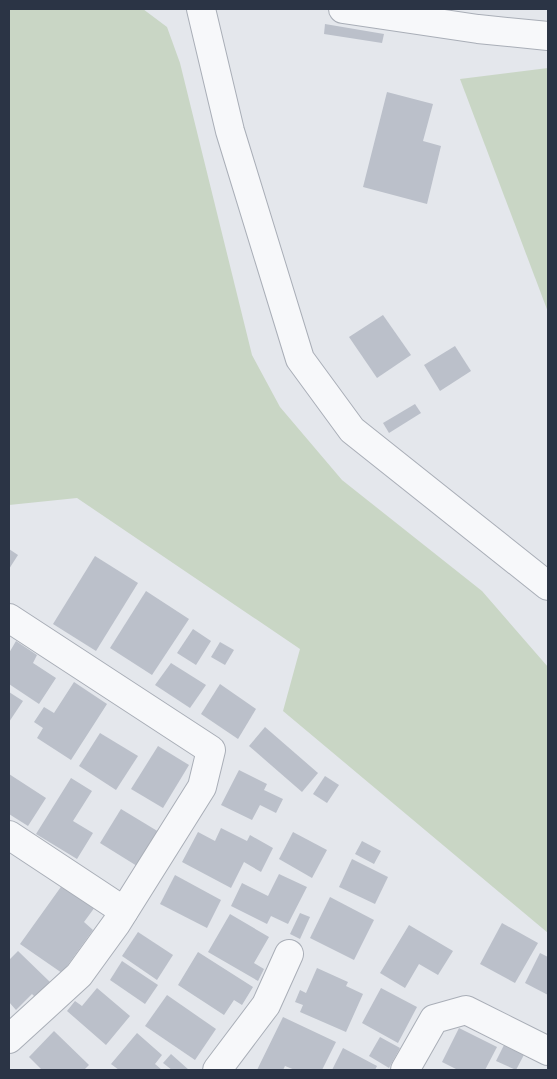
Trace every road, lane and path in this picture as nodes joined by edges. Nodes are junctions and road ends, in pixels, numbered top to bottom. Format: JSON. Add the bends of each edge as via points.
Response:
{"nodes":[{"id":1,"x":200,"y":9,"type":"edge"},
{"id":2,"x":343,"y":9,"type":"edge"},
{"id":3,"x":548,"y":36,"type":"edge"},
{"id":4,"x":548,"y":586,"type":"edge"},
{"id":5,"x":9,"y":618,"type":"edge"},
{"id":6,"x":9,"y":835,"type":"edge"},
{"id":7,"x":124,"y":911,"type":"junction"},
{"id":8,"x":289,"y":954,"type":"dead end"},
{"id":9,"x":9,"y":1039,"type":"edge"},
{"id":10,"x":548,"y":1051,"type":"edge"},
{"id":11,"x":217,"y":1070,"type":"edge"},
{"id":12,"x":406,"y":1070,"type":"edge"}],
"edges":[{"from":1,"to":4,"type":"street","via":[[230,131],[300,359],[352,430]]},
{"from":2,"to":3,"type":"street"},
{"from":5,"to":7,"type":"street","via":[[211,750],[202,787]]},
{"from":6,"to":7,"type":"street"},
{"from":7,"to":9,"type":"street","via":[[78,975]]},
{"from":8,"to":11,"type":"street","via":[[266,1005]]},
{"from":10,"to":12,"type":"street","via":[[466,1010],[434,1019]]}]}
